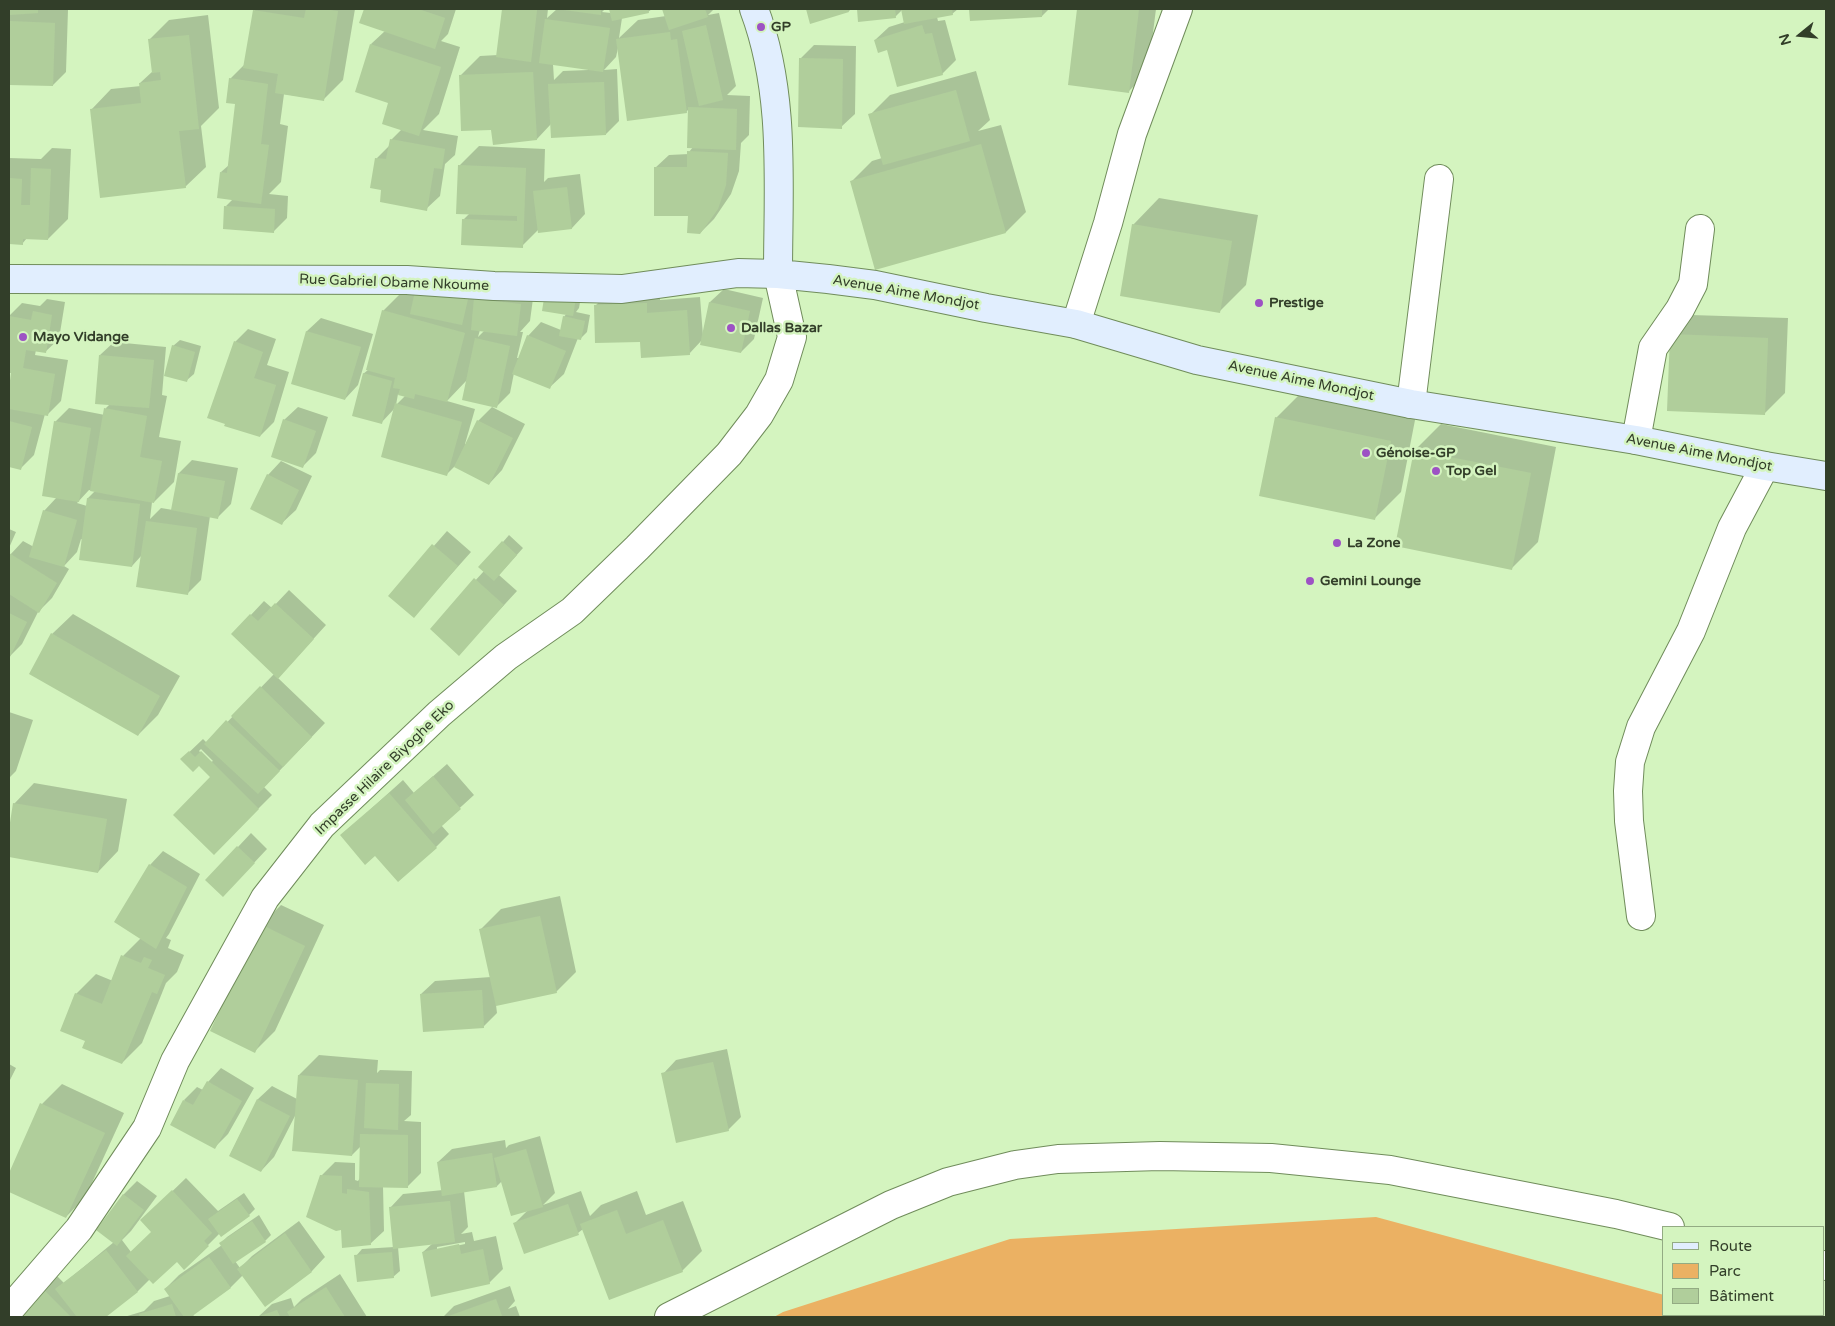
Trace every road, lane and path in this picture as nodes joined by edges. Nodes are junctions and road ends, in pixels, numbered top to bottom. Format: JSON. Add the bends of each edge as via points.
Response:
{"nodes":[{"id":1,"x":754,"y":9,"type":"edge"},
{"id":2,"x":1178,"y":9,"type":"edge"},
{"id":3,"x":1439,"y":179,"type":"dead end"},
{"id":4,"x":1700,"y":229,"type":"dead end"},
{"id":5,"x":778,"y":274,"type":"junction"},
{"id":6,"x":9,"y":279,"type":"edge"},
{"id":7,"x":1076,"y":324,"type":"junction"},
{"id":8,"x":1411,"y":404,"type":"junction"},
{"id":9,"x":1636,"y":440,"type":"junction"},
{"id":10,"x":1765,"y":466,"type":"junction"},
{"id":11,"x":1826,"y":476,"type":"edge"},
{"id":12,"x":1641,"y":916,"type":"dead end"},
{"id":13,"x":1666,"y":1226,"type":"edge"},
{"id":14,"x":9,"y":1310,"type":"edge"},
{"id":15,"x":669,"y":1317,"type":"edge"}],
"edges":[{"from":1,"to":5,"type":"main road","via":[[774,87],[778,134]]},
{"from":2,"to":7,"type":"street","via":[[1132,134]]},
{"from":3,"to":8,"type":"street"},
{"from":4,"to":9,"type":"street","via":[[1694,284],[1653,348]]},
{"from":5,"to":6,"type":"main road","name":"Rue Gabriel Obame Nkoume","via":[[738,273],[622,289],[407,280]]},
{"from":5,"to":7,"type":"main road","name":"Avenue Aime Mondjot","via":[[875,285]]},
{"from":5,"to":14,"type":"street","name":"Impasse Hilaire Biyoghe Eko","via":[[792,337],[779,380],[759,415],[730,454],[572,611],[506,657],[439,714],[322,825],[265,898],[175,1061],[147,1128],[79,1229]]},
{"from":7,"to":8,"type":"main road","name":"Avenue Aime Mondjot","via":[[1197,360]]},
{"from":8,"to":9,"type":"main road","name":"Avenue Aime Mondjot"},
{"from":9,"to":10,"type":"main road","name":"Avenue Aime Mondjot"},
{"from":10,"to":11,"type":"main road","name":"Avenue Aime Mondjot"},
{"from":10,"to":12,"type":"street","via":[[1732,528],[1691,631],[1641,727],[1630,762],[1629,821]]},
{"from":13,"to":15,"type":"street","via":[[1390,1170],[1271,1158],[1160,1156],[1058,1159],[1015,1165],[948,1182],[891,1205]]}]}
